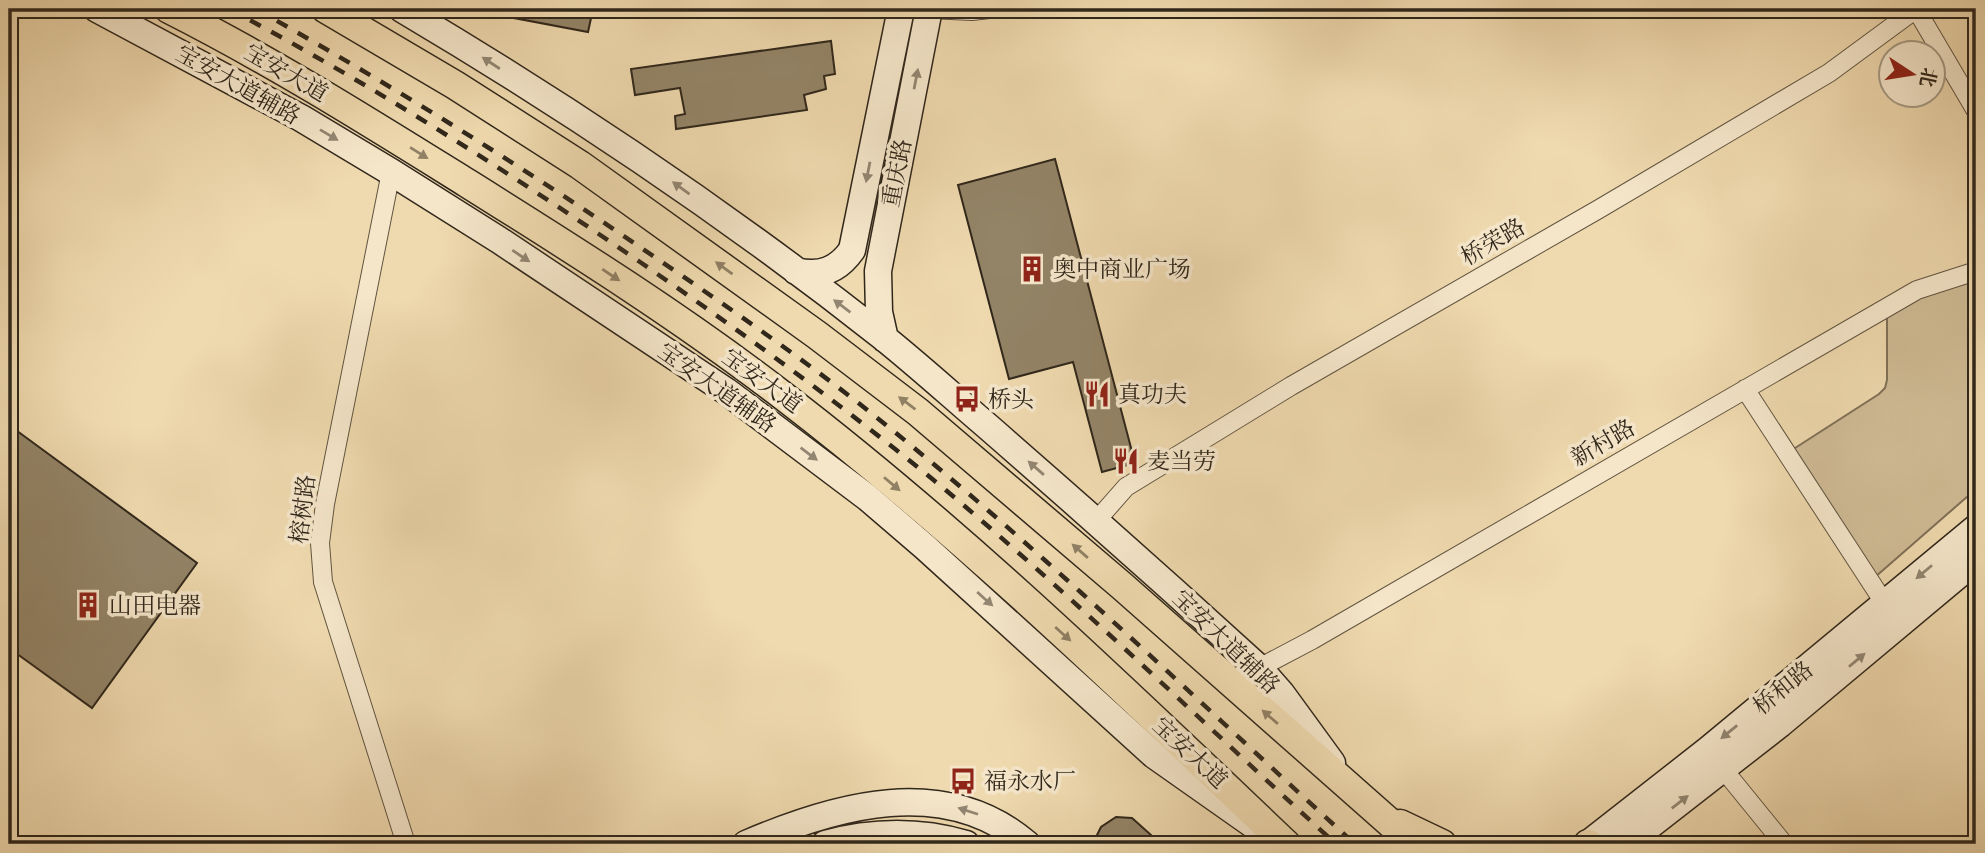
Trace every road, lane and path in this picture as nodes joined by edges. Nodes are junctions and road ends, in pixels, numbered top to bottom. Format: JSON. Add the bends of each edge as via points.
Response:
{"nodes":[{"id":1,"x":97,"y":9,"type":"edge"},
{"id":2,"x":169,"y":9,"type":"edge"},
{"id":3,"x":326,"y":9,"type":"edge"},
{"id":4,"x":402,"y":9,"type":"edge"},
{"id":5,"x":901,"y":9,"type":"edge"},
{"id":6,"x":929,"y":9,"type":"edge"},
{"id":7,"x":989,"y":9,"type":"edge"},
{"id":8,"x":1916,"y":9,"type":"edge"},
{"id":9,"x":1976,"y":111,"type":"edge"},
{"id":10,"x":877,"y":126,"type":"junction"},
{"id":11,"x":905,"y":131,"type":"junction"},
{"id":12,"x":391,"y":172,"type":"junction"},
{"id":13,"x":796,"y":271,"type":"junction"},
{"id":14,"x":1976,"y":271,"type":"edge"},
{"id":15,"x":885,"y":339,"type":"junction"},
{"id":16,"x":1745,"y":390,"type":"junction"},
{"id":17,"x":1097,"y":520,"type":"junction"},
{"id":18,"x":1976,"y":528,"type":"edge"},
{"id":19,"x":1976,"y":560,"type":"edge"},
{"id":20,"x":1885,"y":604,"type":"junction"},
{"id":21,"x":1259,"y":668,"type":"junction"},
{"id":22,"x":1723,"y":769,"type":"junction"},
{"id":23,"x":1358,"y":794,"type":"junction"},
{"id":24,"x":1382,"y":816,"type":"junction"},
{"id":25,"x":406,"y":844,"type":"edge"},
{"id":26,"x":746,"y":844,"type":"edge"},
{"id":27,"x":825,"y":844,"type":"edge"},
{"id":28,"x":965,"y":844,"type":"edge"},
{"id":29,"x":1027,"y":844,"type":"edge"},
{"id":30,"x":1284,"y":844,"type":"edge"},
{"id":31,"x":1414,"y":844,"type":"edge"},
{"id":32,"x":1442,"y":844,"type":"edge"},
{"id":33,"x":1588,"y":844,"type":"edge"},
{"id":34,"x":1626,"y":844,"type":"edge"},
{"id":35,"x":1784,"y":844,"type":"edge"}],
"edges":[{"from":1,"to":12,"type":"main road","name":"宝安大道辅路","one_way":true,"via":[[301,118]]},
{"from":2,"to":30,"type":"main road","name":"宝安大道","one_way":true,"via":[[353,112],[542,229],[781,394],[966,546]]},
{"from":23,"to":3,"type":"main road","one_way":true,"via":[[918,412],[817,335],[580,164]]},
{"from":13,"to":4,"type":"main road","name":"宝安大道辅路","one_way":true,"via":[[664,176]]},
{"from":5,"to":10,"type":"main road","name":"重庆路"},
{"from":6,"to":7,"type":"street"},
{"from":11,"to":6,"type":"main road","name":"重庆路","one_way":true},
{"from":8,"to":9,"type":"street"},
{"from":8,"to":17,"type":"street","name":"桥荣路","via":[[1829,73],[1126,487]]},
{"from":10,"to":11,"type":"main road"},
{"from":10,"to":13,"type":"main road","name":"重庆路","one_way":true,"via":[[852,250],[832,270]]},
{"from":11,"to":15,"type":"main road","name":"重庆路","via":[[878,271]]},
{"from":12,"to":25,"type":"street","name":"榕树路","via":[[320,543],[323,582]]},
{"from":12,"to":30,"type":"main road","name":"宝安大道辅路","one_way":true,"via":[[726,391],[867,498],[1154,755]]},
{"from":15,"to":13,"type":"main road","name":"宝安大道辅路","one_way":true},
{"from":14,"to":16,"type":"street","name":"新村路","via":[[1917,289]]},
{"from":17,"to":15,"type":"main road","name":"宝安大道辅路","one_way":true},
{"from":16,"to":20,"type":"street"},
{"from":16,"to":21,"type":"street","name":"新村路"},
{"from":17,"to":21,"type":"main road","name":"宝安大道辅路"},
{"from":18,"to":20,"type":"main road","name":"桥和路","one_way":true},
{"from":22,"to":19,"type":"main road","name":"桥和路","one_way":true},
{"from":20,"to":33,"type":"main road","name":"桥和路","one_way":true},
{"from":21,"to":23,"type":"main road","name":"宝安大道辅路"},
{"from":34,"to":22,"type":"main road","name":"桥和路","one_way":true},
{"from":22,"to":35,"type":"street"},
{"from":23,"to":24,"type":"main road"},
{"from":24,"to":31,"type":"main road"},
{"from":24,"to":32,"type":"main road"},
{"from":29,"to":26,"type":"main road","one_way":true,"via":[[984,817],[917,801],[852,809]]},
{"from":27,"to":28,"type":"main road","via":[[881,833],[931,835]]}]}
